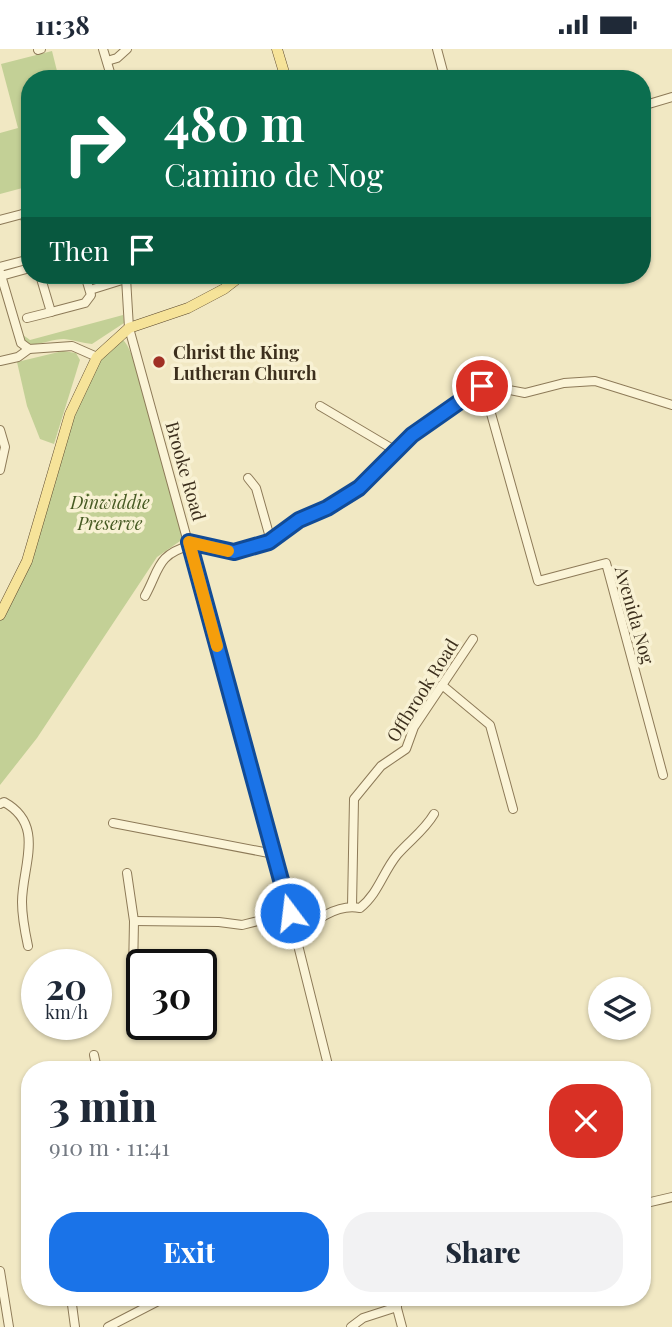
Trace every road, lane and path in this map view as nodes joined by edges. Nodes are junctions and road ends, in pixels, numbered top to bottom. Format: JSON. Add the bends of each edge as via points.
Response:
{"nodes":[{"id":1,"x":103,"y":49,"type":"edge"},
{"id":2,"x":127,"y":49,"type":"edge"},
{"id":3,"x":277,"y":49,"type":"edge"},
{"id":4,"x":437,"y":49,"type":"edge"},
{"id":5,"x":107,"y":61,"type":"junction"},
{"id":6,"x":110,"y":70,"type":"edge"},
{"id":7,"x":283,"y":70,"type":"edge"},
{"id":8,"x":443,"y":70,"type":"edge"},
{"id":9,"x":672,"y":97,"type":"edge"},
{"id":10,"x":651,"y":103,"type":"edge"},
{"id":11,"x":21,"y":214,"type":"edge"},
{"id":12,"x":0,"y":220,"type":"edge"},
{"id":13,"x":21,"y":264,"type":"edge"},
{"id":14,"x":21,"y":270,"type":"edge"},
{"id":15,"x":0,"y":275,"type":"edge"},
{"id":16,"x":43,"y":284,"type":"edge"},
{"id":17,"x":88,"y":284,"type":"edge"},
{"id":18,"x":108,"y":284,"type":"edge"},
{"id":19,"x":126,"y":284,"type":"edge"},
{"id":20,"x":231,"y":284,"type":"edge"},
{"id":21,"x":90,"y":290,"type":"junction"},
{"id":22,"x":51,"y":312,"type":"junction"},
{"id":23,"x":27,"y":319,"type":"dead end"},
{"id":24,"x":129,"y":328,"type":"junction"},
{"id":25,"x":29,"y":349,"type":"junction"},
{"id":26,"x":97,"y":357,"type":"junction"},
{"id":27,"x":0,"y":361,"type":"edge"},
{"id":28,"x":482,"y":386,"type":"junction"},
{"id":29,"x":672,"y":405,"type":"edge"},
{"id":30,"x":320,"y":406,"type":"dead end"},
{"id":31,"x":0,"y":430,"type":"edge"},
{"id":32,"x":396,"y":451,"type":"junction"},
{"id":33,"x":0,"y":470,"type":"edge"},
{"id":34,"x":248,"y":478,"type":"dead end"},
{"id":35,"x":271,"y":541,"type":"junction"},
{"id":36,"x":190,"y":544,"type":"junction"},
{"id":37,"x":145,"y":596,"type":"dead end"},
{"id":38,"x":0,"y":615,"type":"edge"},
{"id":39,"x":473,"y":639,"type":"dead end"},
{"id":40,"x":442,"y":685,"type":"junction"},
{"id":41,"x":663,"y":775,"type":"dead end"},
{"id":42,"x":0,"y":804,"type":"edge"},
{"id":43,"x":513,"y":809,"type":"dead end"},
{"id":44,"x":434,"y":814,"type":"dead end"},
{"id":45,"x":113,"y":823,"type":"dead end"},
{"id":46,"x":274,"y":854,"type":"junction"},
{"id":47,"x":127,"y":873,"type":"dead end"},
{"id":48,"x":352,"y":906,"type":"junction"},
{"id":49,"x":290,"y":913,"type":"junction"},
{"id":50,"x":134,"y":921,"type":"junction"},
{"id":51,"x":296,"y":937,"type":"junction"},
{"id":52,"x":29,"y":946,"type":"dead end"},
{"id":53,"x":133,"y":949,"type":"edge"},
{"id":54,"x":93,"y":1055,"type":"dead end"},
{"id":55,"x":95,"y":1061,"type":"edge"},
{"id":56,"x":327,"y":1061,"type":"edge"},
{"id":57,"x":672,"y":1197,"type":"edge"},
{"id":58,"x":651,"y":1202,"type":"edge"},
{"id":59,"x":0,"y":1271,"type":"edge"},
{"id":60,"x":72,"y":1306,"type":"edge"},
{"id":61,"x":143,"y":1306,"type":"edge"},
{"id":62,"x":397,"y":1307,"type":"joint"},
{"id":63,"x":9,"y":1327,"type":"edge"},
{"id":64,"x":75,"y":1327,"type":"edge"},
{"id":65,"x":108,"y":1327,"type":"edge"},
{"id":66,"x":351,"y":1327,"type":"edge"},
{"id":67,"x":402,"y":1327,"type":"edge"}],
"edges":[{"from":1,"to":5,"type":"street"},
{"from":2,"to":5,"type":"street"},
{"from":3,"to":7,"type":"main road"},
{"from":4,"to":8,"type":"street"},
{"from":5,"to":6,"type":"street"},
{"from":9,"to":10,"type":"street"},
{"from":11,"to":12,"type":"street"},
{"from":13,"to":15,"type":"street"},
{"from":14,"to":15,"type":"street"},
{"from":15,"to":25,"type":"street","via":[[18,337]]},
{"from":16,"to":22,"type":"street"},
{"from":17,"to":21,"type":"street"},
{"from":18,"to":21,"type":"street"},
{"from":19,"to":24,"type":"street","name":"Brooke Road"},
{"from":20,"to":24,"type":"main road","via":[[188,307]]},
{"from":21,"to":22,"type":"street","via":[[85,303]]},
{"from":22,"to":23,"type":"street"},
{"from":24,"to":26,"type":"main road"},
{"from":24,"to":36,"type":"street","name":"Brooke Road"},
{"from":25,"to":26,"type":"street","via":[[72,346]]},
{"from":25,"to":27,"type":"street"},
{"from":26,"to":38,"type":"main road","via":[[70,414],[27,561]]},
{"from":28,"to":29,"type":"street","via":[[525,393],[595,381]]},
{"from":28,"to":32,"type":"street","via":[[436,416]]},
{"from":28,"to":41,"type":"street","name":"Avenida Nog","via":[[538,581],[606,563]]},
{"from":30,"to":32,"type":"street"},
{"from":31,"to":33,"type":"street","via":[[5,447]]},
{"from":32,"to":35,"type":"street","via":[[359,488],[299,520]]},
{"from":34,"to":35,"type":"street","via":[[256,488]]},
{"from":35,"to":36,"type":"street","via":[[234,552]]},
{"from":36,"to":37,"type":"street","via":[[162,559]]},
{"from":36,"to":46,"type":"street","name":"Brooke Road"},
{"from":39,"to":40,"type":"street","name":"Offbrook Road"},
{"from":40,"to":43,"type":"street","via":[[490,725]]},
{"from":40,"to":48,"type":"street","name":"Offbrook Road","via":[[414,727],[406,749],[381,766],[354,799]]},
{"from":42,"to":52,"type":"street","via":[[18,809],[28,834],[22,902]]},
{"from":44,"to":48,"type":"street","via":[[404,847],[370,900],[359,908]]},
{"from":45,"to":46,"type":"street"},
{"from":46,"to":49,"type":"street","name":"Brooke Road"},
{"from":47,"to":50,"type":"street"},
{"from":48,"to":51,"type":"street","via":[[317,919]]},
{"from":49,"to":50,"type":"street","via":[[242,925]]},
{"from":49,"to":51,"type":"street","name":"Brooke Road"},
{"from":50,"to":53,"type":"street"},
{"from":51,"to":56,"type":"street","name":"Brooke Road"},
{"from":54,"to":55,"type":"street"},
{"from":57,"to":58,"type":"street"},
{"from":59,"to":63,"type":"street"},
{"from":60,"to":64,"type":"street"},
{"from":61,"to":65,"type":"street"},
{"from":62,"to":66,"type":"street"},
{"from":62,"to":67,"type":"street"}]}
